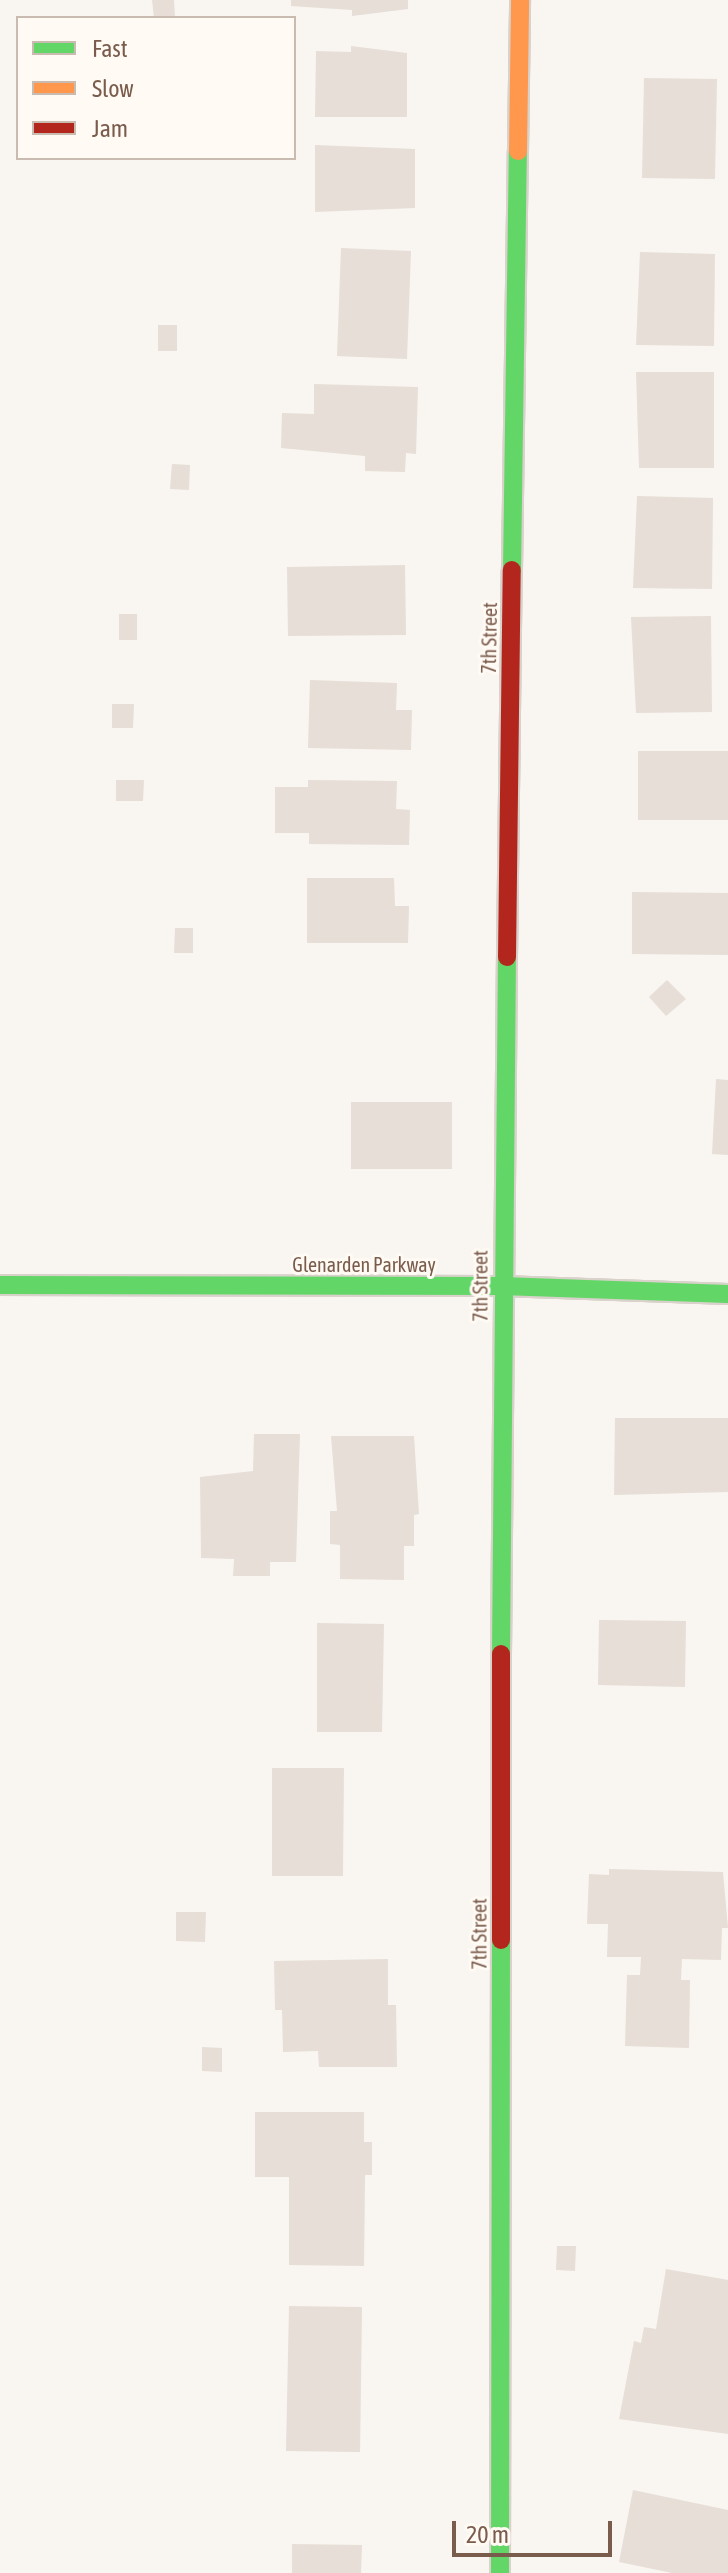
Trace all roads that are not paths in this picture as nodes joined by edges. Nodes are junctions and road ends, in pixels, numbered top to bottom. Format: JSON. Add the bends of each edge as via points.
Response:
{"nodes":[{"id":1,"x":520,"y":0,"type":"edge"},
{"id":2,"x":0,"y":1285,"type":"edge"},
{"id":3,"x":502,"y":1286,"type":"junction"},
{"id":4,"x":728,"y":1294,"type":"edge"},
{"id":5,"x":500,"y":2573,"type":"edge"}],
"edges":[{"from":1,"to":3,"type":"street","name":"7th Street"},
{"from":2,"to":3,"type":"street","name":"Glenarden Parkway"},
{"from":3,"to":4,"type":"street","name":"Glenarden Parkway"},
{"from":3,"to":5,"type":"street","name":"7th Street"}]}
